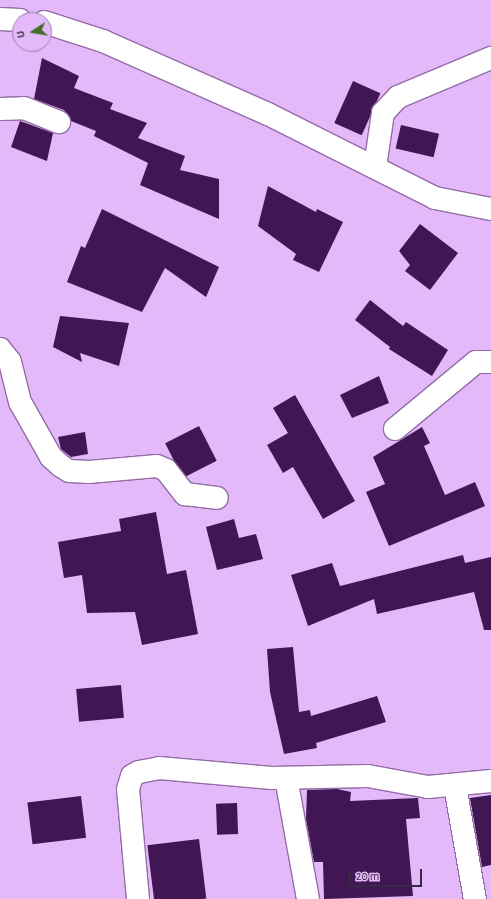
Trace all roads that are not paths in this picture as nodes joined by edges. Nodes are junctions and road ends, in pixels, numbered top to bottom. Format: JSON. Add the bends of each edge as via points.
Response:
{"nodes":[{"id":1,"x":0,"y":19,"type":"edge"},
{"id":2,"x":12,"y":20,"type":"edge"},
{"id":3,"x":52,"y":25,"type":"edge"},
{"id":4,"x":491,"y":58,"type":"edge"},
{"id":5,"x":0,"y":109,"type":"edge"},
{"id":6,"x":59,"y":122,"type":"dead end"},
{"id":7,"x":375,"y":167,"type":"junction"},
{"id":8,"x":491,"y":209,"type":"edge"},
{"id":9,"x":0,"y":349,"type":"edge"},
{"id":10,"x":491,"y":362,"type":"edge"},
{"id":11,"x":395,"y":428,"type":"dead end"},
{"id":12,"x":217,"y":498,"type":"dead end"},
{"id":13,"x":286,"y":778,"type":"junction"},
{"id":14,"x":491,"y":781,"type":"edge"},
{"id":15,"x":455,"y":786,"type":"junction"},
{"id":16,"x":138,"y":899,"type":"edge"},
{"id":17,"x":308,"y":899,"type":"edge"},
{"id":18,"x":475,"y":899,"type":"edge"}],
"edges":[{"from":1,"to":2,"type":"street"},
{"from":3,"to":7,"type":"street","via":[[103,41],[268,114]]},
{"from":4,"to":7,"type":"street","via":[[398,97],[383,113]]},
{"from":5,"to":6,"type":"street","via":[[24,108]]},
{"from":7,"to":8,"type":"street","via":[[435,198]]},
{"from":9,"to":12,"type":"street","via":[[10,362],[20,402],[51,456],[61,466],[89,472],[156,466],[166,470],[185,494]]},
{"from":10,"to":11,"type":"street","via":[[476,362]]},
{"from":13,"to":15,"type":"street","via":[[368,776],[428,787]]},
{"from":13,"to":16,"type":"street","via":[[159,768],[132,776],[128,790]]},
{"from":13,"to":17,"type":"street"},
{"from":14,"to":15,"type":"street"},
{"from":15,"to":18,"type":"street"}]}
